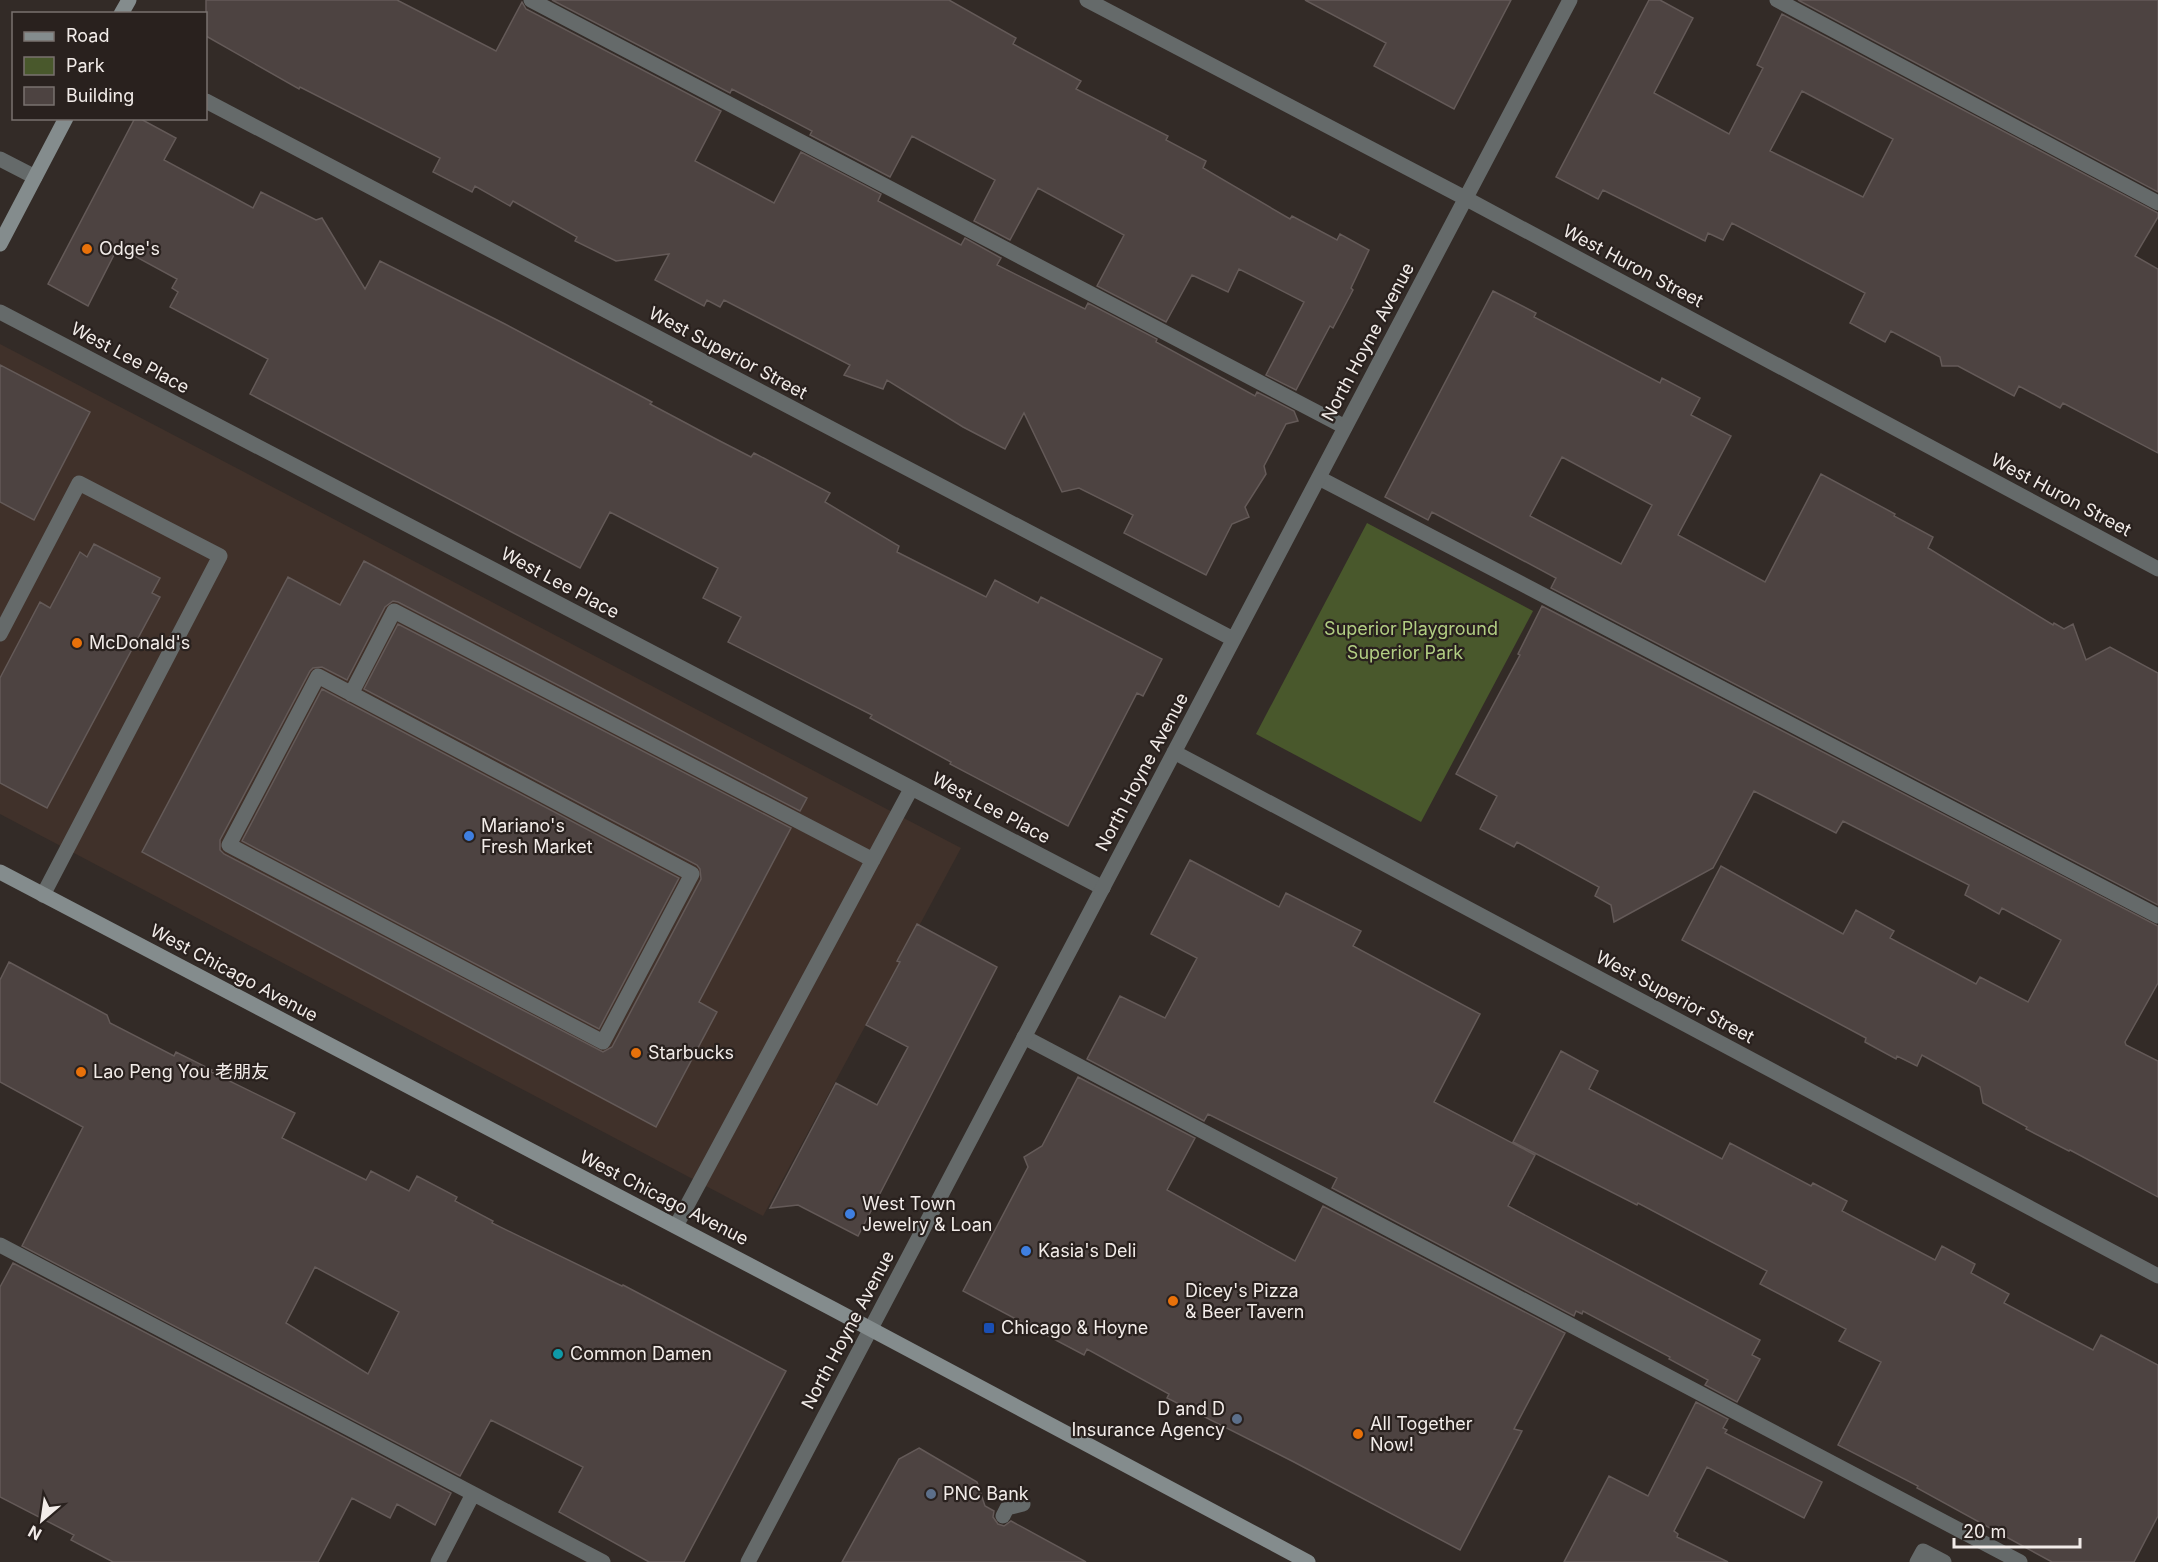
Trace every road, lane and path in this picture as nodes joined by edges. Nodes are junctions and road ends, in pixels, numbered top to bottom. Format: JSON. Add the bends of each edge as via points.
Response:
{"nodes":[{"id":1,"x":531,"y":0,"type":"edge"},
{"id":2,"x":1087,"y":0,"type":"edge"},
{"id":3,"x":1570,"y":0,"type":"edge"},
{"id":4,"x":1777,"y":0,"type":"edge"},
{"id":5,"x":207,"y":102,"type":"edge"},
{"id":6,"x":65,"y":120,"type":"edge"},
{"id":7,"x":0,"y":159,"type":"edge"},
{"id":8,"x":35,"y":177,"type":"junction"},
{"id":9,"x":1466,"y":198,"type":"junction"},
{"id":10,"x":2158,"y":203,"type":"edge"},
{"id":11,"x":0,"y":244,"type":"edge"},
{"id":12,"x":0,"y":312,"type":"edge"},
{"id":13,"x":1345,"y":427,"type":"junction"},
{"id":14,"x":1319,"y":478,"type":"junction"},
{"id":15,"x":2158,"y":569,"type":"edge"},
{"id":16,"x":0,"y":634,"type":"edge"},
{"id":17,"x":1233,"y":639,"type":"junction"},
{"id":18,"x":351,"y":694,"type":"junction"},
{"id":19,"x":1174,"y":752,"type":"junction"},
{"id":20,"x":911,"y":789,"type":"junction"},
{"id":21,"x":873,"y":860,"type":"junction"},
{"id":22,"x":0,"y":872,"type":"edge"},
{"id":23,"x":1102,"y":888,"type":"junction"},
{"id":24,"x":43,"y":895,"type":"junction"},
{"id":25,"x":2158,"y":916,"type":"edge"},
{"id":26,"x":1024,"y":1037,"type":"junction"},
{"id":27,"x":676,"y":1226,"type":"junction"},
{"id":28,"x":0,"y":1245,"type":"edge"},
{"id":29,"x":2158,"y":1276,"type":"edge"},
{"id":30,"x":871,"y":1329,"type":"junction"},
{"id":31,"x":473,"y":1494,"type":"junction"},
{"id":32,"x":1023,"y":1504,"type":"dead end"},
{"id":33,"x":1003,"y":1516,"type":"dead end"},
{"id":34,"x":438,"y":1562,"type":"edge"},
{"id":35,"x":603,"y":1562,"type":"edge"},
{"id":36,"x":748,"y":1562,"type":"edge"},
{"id":37,"x":1308,"y":1562,"type":"edge"},
{"id":38,"x":1917,"y":1562,"type":"edge"},
{"id":39,"x":1944,"y":1562,"type":"edge"},
{"id":40,"x":2020,"y":1562,"type":"edge"}],
"edges":[{"from":1,"to":13,"type":"street"},
{"from":2,"to":9,"type":"street","name":"West Huron Street"},
{"from":3,"to":9,"type":"street","name":"North Hoyne Avenue"},
{"from":4,"to":10,"type":"street"},
{"from":5,"to":17,"type":"street","name":"West Superior Street"},
{"from":6,"to":8,"type":"main road"},
{"from":7,"to":8,"type":"street"},
{"from":8,"to":11,"type":"main road"},
{"from":9,"to":13,"type":"street","name":"North Hoyne Avenue"},
{"from":9,"to":15,"type":"street","name":"West Huron Street"},
{"from":12,"to":20,"type":"street","name":"West Lee Place"},
{"from":13,"to":14,"type":"street","name":"North Hoyne Avenue"},
{"from":14,"to":17,"type":"street","name":"North Hoyne Avenue"},
{"from":14,"to":25,"type":"street"},
{"from":16,"to":24,"type":"street","via":[[78,483],[220,556]]},
{"from":17,"to":19,"type":"street","name":"North Hoyne Avenue"},
{"from":18,"to":18,"type":"street","via":[[318,676],[229,844],[603,1042],[692,874]]},
{"from":18,"to":21,"type":"street","via":[[394,611]]},
{"from":19,"to":23,"type":"street","name":"North Hoyne Avenue"},
{"from":19,"to":29,"type":"street","name":"West Superior Street"},
{"from":20,"to":21,"type":"street"},
{"from":20,"to":23,"type":"street","name":"West Lee Place"},
{"from":21,"to":27,"type":"street"},
{"from":22,"to":24,"type":"main road","name":"West Chicago Avenue"},
{"from":23,"to":26,"type":"street","name":"North Hoyne Avenue"},
{"from":24,"to":27,"type":"main road","name":"West Chicago Avenue"},
{"from":26,"to":30,"type":"street","name":"North Hoyne Avenue"},
{"from":26,"to":40,"type":"street"},
{"from":27,"to":30,"type":"main road","name":"West Chicago Avenue"},
{"from":28,"to":31,"type":"street"},
{"from":30,"to":36,"type":"street","name":"North Hoyne Avenue"},
{"from":30,"to":37,"type":"main road","name":"West Chicago Avenue"},
{"from":31,"to":34,"type":"street"},
{"from":31,"to":35,"type":"street"},
{"from":32,"to":33,"type":"street","via":[[1007,1508]]},
{"from":38,"to":39,"type":"street","via":[[1923,1551]]}]}
